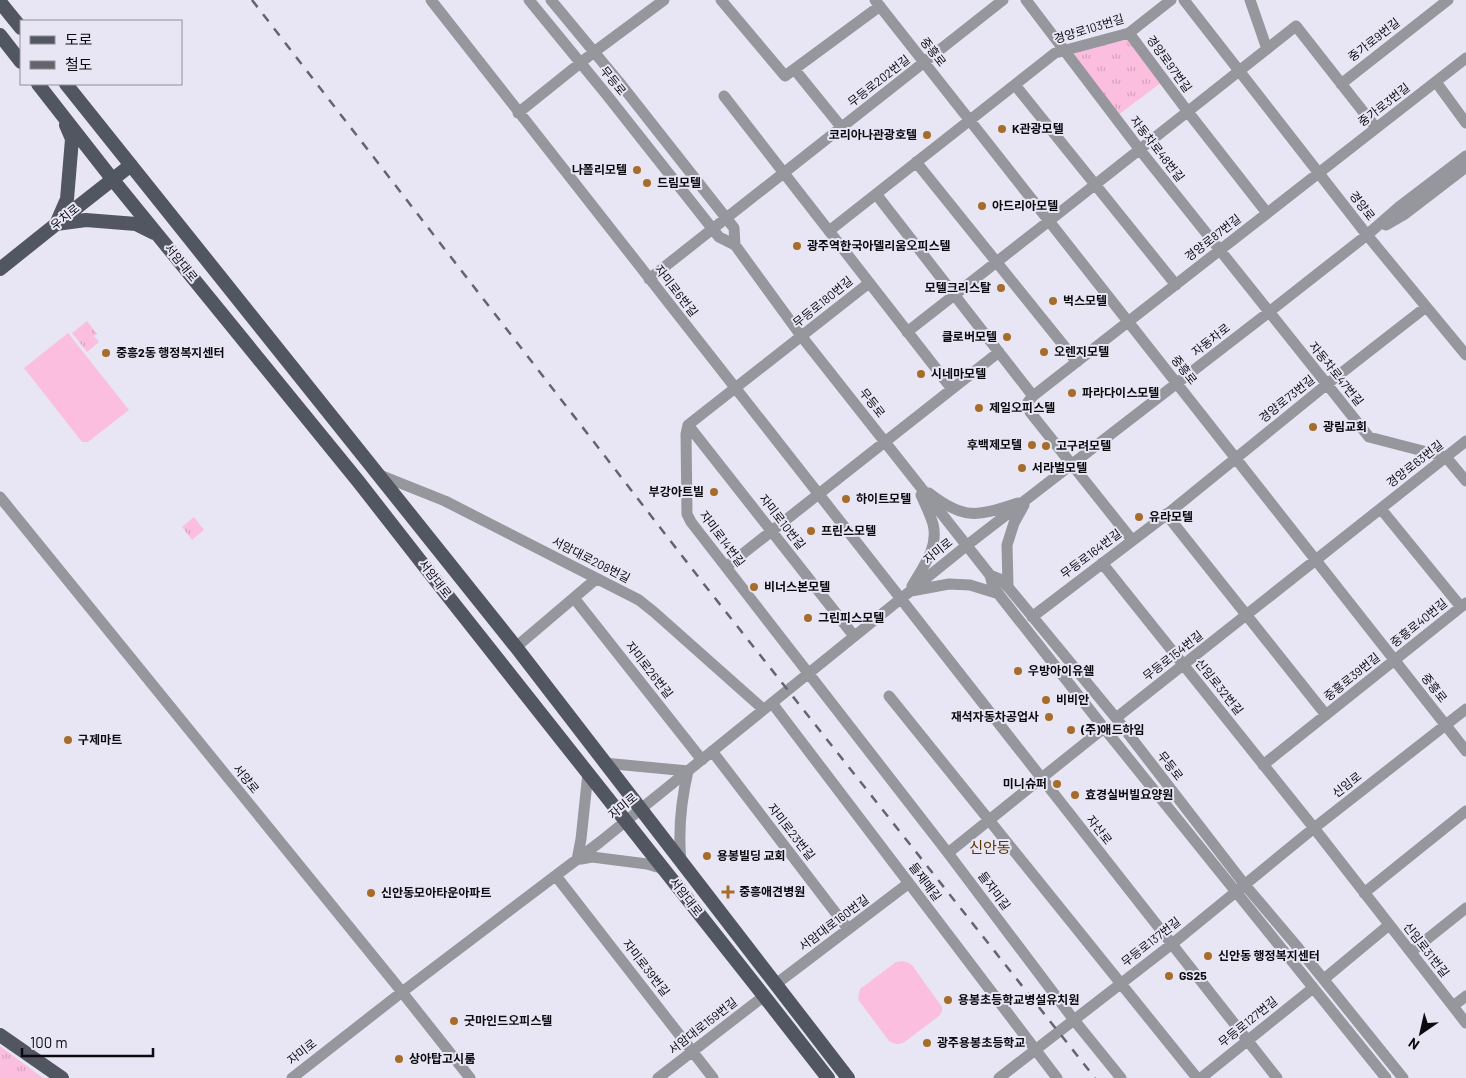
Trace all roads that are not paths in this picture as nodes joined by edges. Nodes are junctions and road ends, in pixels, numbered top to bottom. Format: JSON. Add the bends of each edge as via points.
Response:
{"nodes":[{"id":1,"x":430,"y":0,"type":"edge"},
{"id":2,"x":529,"y":0,"type":"edge"},
{"id":3,"x":551,"y":0,"type":"edge"},
{"id":4,"x":664,"y":0,"type":"edge"},
{"id":5,"x":721,"y":0,"type":"edge"},
{"id":6,"x":1003,"y":0,"type":"edge"},
{"id":7,"x":1026,"y":0,"type":"edge"},
{"id":8,"x":1171,"y":0,"type":"edge"},
{"id":9,"x":1184,"y":0,"type":"edge"},
{"id":10,"x":1250,"y":0,"type":"edge"},
{"id":11,"x":1448,"y":0,"type":"edge"},
{"id":12,"x":0,"y":2,"type":"edge"},
{"id":13,"x":878,"y":3,"type":"edge"},
{"id":14,"x":20,"y":27,"type":"edge"},
{"id":15,"x":1129,"y":33,"type":"junction"},
{"id":16,"x":0,"y":35,"type":"edge"},
{"id":17,"x":1268,"y":49,"type":"junction"},
{"id":18,"x":1063,"y":50,"type":"junction"},
{"id":19,"x":594,"y":52,"type":"junction"},
{"id":20,"x":1466,"y":58,"type":"edge"},
{"id":21,"x":20,"y":61,"type":"edge"},
{"id":22,"x":925,"y":63,"type":"junction"},
{"id":23,"x":580,"y":64,"type":"junction"},
{"id":24,"x":795,"y":70,"type":"junction"},
{"id":25,"x":1239,"y":71,"type":"junction"},
{"id":26,"x":1436,"y":82,"type":"junction"},
{"id":27,"x":1015,"y":84,"type":"junction"},
{"id":28,"x":1341,"y":84,"type":"junction"},
{"id":29,"x":39,"y":85,"type":"edge"},
{"id":30,"x":67,"y":85,"type":"edge"},
{"id":31,"x":724,"y":96,"type":"dead end"},
{"id":32,"x":1188,"y":112,"type":"junction"},
{"id":33,"x":518,"y":113,"type":"junction"},
{"id":34,"x":64,"y":117,"type":"junction"},
{"id":35,"x":970,"y":120,"type":"junction"},
{"id":36,"x":1466,"y":123,"type":"edge"},
{"id":37,"x":842,"y":128,"type":"junction"},
{"id":38,"x":1376,"y":128,"type":"junction"},
{"id":39,"x":1140,"y":150,"type":"junction"},
{"id":40,"x":1466,"y":156,"type":"edge"},
{"id":41,"x":916,"y":162,"type":"junction"},
{"id":42,"x":131,"y":165,"type":"junction"},
{"id":43,"x":1466,"y":167,"type":"edge"},
{"id":44,"x":1319,"y":172,"type":"junction"},
{"id":45,"x":784,"y":173,"type":"junction"},
{"id":46,"x":113,"y":180,"type":"junction"},
{"id":47,"x":1095,"y":185,"type":"junction"},
{"id":48,"x":876,"y":194,"type":"junction"},
{"id":49,"x":1267,"y":213,"type":"junction"},
{"id":50,"x":726,"y":219,"type":"junction"},
{"id":51,"x":1049,"y":222,"type":"junction"},
{"id":52,"x":56,"y":224,"type":"junction"},
{"id":53,"x":713,"y":230,"type":"junction"},
{"id":54,"x":829,"y":231,"type":"junction"},
{"id":55,"x":1367,"y":235,"type":"junction"},
{"id":56,"x":159,"y":236,"type":"junction"},
{"id":57,"x":735,"y":245,"type":"junction"},
{"id":58,"x":1220,"y":250,"type":"junction"},
{"id":59,"x":997,"y":262,"type":"junction"},
{"id":60,"x":0,"y":269,"type":"edge"},
{"id":61,"x":649,"y":279,"type":"junction"},
{"id":62,"x":869,"y":283,"type":"junction"},
{"id":63,"x":1176,"y":285,"type":"junction"},
{"id":64,"x":954,"y":295,"type":"junction"},
{"id":65,"x":1426,"y":307,"type":"junction"},
{"id":66,"x":1269,"y":312,"type":"junction"},
{"id":67,"x":1129,"y":322,"type":"junction"},
{"id":68,"x":907,"y":332,"type":"junction"},
{"id":69,"x":802,"y":336,"type":"junction"},
{"id":70,"x":999,"y":352,"type":"junction"},
{"id":71,"x":1466,"y":355,"type":"edge"},
{"id":72,"x":1077,"y":362,"type":"junction"},
{"id":73,"x":1177,"y":383,"type":"junction"},
{"id":74,"x":1326,"y":385,"type":"junction"},
{"id":75,"x":735,"y":388,"type":"junction"},
{"id":76,"x":952,"y":389,"type":"junction"},
{"id":77,"x":1033,"y":396,"type":"junction"},
{"id":78,"x":688,"y":425,"type":"junction"},
{"id":79,"x":1466,"y":441,"type":"edge"},
{"id":80,"x":885,"y":442,"type":"junction"},
{"id":81,"x":1446,"y":457,"type":"junction"},
{"id":82,"x":1236,"y":458,"type":"junction"},
{"id":83,"x":1071,"y":465,"type":"junction"},
{"id":84,"x":380,"y":474,"type":"junction"},
{"id":85,"x":1466,"y":481,"type":"edge"},
{"id":86,"x":916,"y":483,"type":"junction"},
{"id":87,"x":818,"y":494,"type":"junction"},
{"id":88,"x":0,"y":498,"type":"edge"},
{"id":89,"x":1027,"y":500,"type":"junction"},
{"id":90,"x":1381,"y":509,"type":"junction"},
{"id":91,"x":1166,"y":514,"type":"junction"},
{"id":92,"x":772,"y":531,"type":"junction"},
{"id":93,"x":1132,"y":540,"type":"junction"},
{"id":94,"x":966,"y":546,"type":"junction"},
{"id":95,"x":1316,"y":560,"type":"junction"},
{"id":96,"x":1102,"y":563,"type":"junction"},
{"id":97,"x":726,"y":567,"type":"junction"},
{"id":98,"x":596,"y":579,"type":"junction"},
{"id":99,"x":1004,"y":590,"type":"junction"},
{"id":100,"x":904,"y":595,"type":"junction"},
{"id":101,"x":574,"y":598,"type":"junction"},
{"id":102,"x":1463,"y":605,"type":"edge"},
{"id":103,"x":1246,"y":616,"type":"junction"},
{"id":104,"x":1032,"y":617,"type":"junction"},
{"id":105,"x":854,"y":636,"type":"junction"},
{"id":106,"x":516,"y":646,"type":"junction"},
{"id":107,"x":1394,"y":660,"type":"junction"},
{"id":108,"x":1183,"y":665,"type":"junction"},
{"id":109,"x":808,"y":674,"type":"junction"},
{"id":110,"x":889,"y":696,"type":"dead end"},
{"id":111,"x":768,"y":706,"type":"junction"},
{"id":112,"x":1466,"y":709,"type":"edge"},
{"id":113,"x":1326,"y":715,"type":"junction"},
{"id":114,"x":1116,"y":718,"type":"junction"},
{"id":115,"x":1446,"y":726,"type":"junction"},
{"id":116,"x":1104,"y":728,"type":"junction"},
{"id":117,"x":712,"y":751,"type":"junction"},
{"id":118,"x":1466,"y":751,"type":"edge"},
{"id":119,"x":702,"y":760,"type":"junction"},
{"id":120,"x":604,"y":763,"type":"junction"},
{"id":121,"x":1263,"y":765,"type":"junction"},
{"id":122,"x":688,"y":771,"type":"junction"},
{"id":123,"x":588,"y":773,"type":"junction"},
{"id":124,"x":1042,"y":778,"type":"junction"},
{"id":125,"x":640,"y":809,"type":"junction"},
{"id":126,"x":1466,"y":811,"type":"edge"},
{"id":127,"x":989,"y":820,"type":"junction"},
{"id":128,"x":626,"y":821,"type":"junction"},
{"id":129,"x":1314,"y":828,"type":"junction"},
{"id":130,"x":948,"y":853,"type":"junction"},
{"id":131,"x":577,"y":860,"type":"junction"},
{"id":132,"x":681,"y":862,"type":"junction"},
{"id":133,"x":664,"y":869,"type":"junction"},
{"id":134,"x":556,"y":876,"type":"junction"},
{"id":135,"x":908,"y":883,"type":"junction"},
{"id":136,"x":1241,"y":888,"type":"junction"},
{"id":137,"x":1364,"y":893,"type":"junction"},
{"id":138,"x":1466,"y":908,"type":"edge"},
{"id":139,"x":1389,"y":926,"type":"junction"},
{"id":140,"x":848,"y":928,"type":"junction"},
{"id":141,"x":1172,"y":944,"type":"junction"},
{"id":142,"x":1411,"y":952,"type":"junction"},
{"id":143,"x":1324,"y":980,"type":"junction"},
{"id":144,"x":776,"y":984,"type":"junction"},
{"id":145,"x":1121,"y":984,"type":"junction"},
{"id":146,"x":1313,"y":988,"type":"junction"},
{"id":147,"x":402,"y":992,"type":"junction"},
{"id":148,"x":764,"y":996,"type":"junction"},
{"id":149,"x":1466,"y":996,"type":"edge"},
{"id":150,"x":1453,"y":1006,"type":"junction"},
{"id":151,"x":1074,"y":1020,"type":"junction"},
{"id":152,"x":1466,"y":1023,"type":"edge"},
{"id":153,"x":0,"y":1035,"type":"edge"},
{"id":154,"x":1248,"y":1040,"type":"junction"},
{"id":155,"x":1036,"y":1049,"type":"junction"},
{"id":156,"x":693,"y":1051,"type":"junction"},
{"id":157,"x":62,"y":1078,"type":"edge"},
{"id":158,"x":292,"y":1078,"type":"edge"},
{"id":159,"x":470,"y":1078,"type":"edge"},
{"id":160,"x":658,"y":1078,"type":"edge"},
{"id":161,"x":713,"y":1078,"type":"edge"},
{"id":162,"x":828,"y":1078,"type":"edge"},
{"id":163,"x":848,"y":1078,"type":"edge"},
{"id":164,"x":999,"y":1078,"type":"edge"},
{"id":165,"x":1057,"y":1078,"type":"edge"},
{"id":166,"x":1120,"y":1078,"type":"edge"},
{"id":167,"x":1199,"y":1078,"type":"edge"},
{"id":168,"x":1277,"y":1078,"type":"edge"},
{"id":169,"x":1386,"y":1078,"type":"edge"},
{"id":170,"x":1403,"y":1078,"type":"edge"}],
"edges":[{"from":1,"to":33,"type":"street","name":"자미로6번길"},
{"from":2,"to":23,"type":"street","name":"무등로"},
{"from":3,"to":19,"type":"street","name":"무등로"},
{"from":4,"to":19,"type":"street"},
{"from":5,"to":24,"type":"street","name":"중흥로","via":[[785,76]]},
{"from":6,"to":22,"type":"street","name":"무등로202번길"},
{"from":7,"to":18,"type":"street","name":"자동차로48번길"},
{"from":8,"to":15,"type":"street","name":"경양로103번길"},
{"from":9,"to":25,"type":"street","name":"경양로"},
{"from":10,"to":17,"type":"street"},
{"from":11,"to":28,"type":"street","name":"중가로9번길"},
{"from":12,"to":14,"type":"main road"},
{"from":13,"to":22,"type":"street","name":"중흥로"},
{"from":13,"to":24,"type":"street","name":"중흥로"},
{"from":15,"to":18,"type":"street","name":"경양로103번길"},
{"from":15,"to":32,"type":"street","name":"경양로97번길"},
{"from":16,"to":21,"type":"main road"},
{"from":17,"to":25,"type":"street"},
{"from":17,"to":28,"type":"street","via":[[1296,26]]},
{"from":18,"to":27,"type":"street","name":"경양로103번길"},
{"from":18,"to":39,"type":"street","name":"자동차로48번길"},
{"from":19,"to":23,"type":"street"},
{"from":19,"to":50,"type":"street","name":"무등로"},
{"from":20,"to":26,"type":"street","name":"중가로3번길"},
{"from":22,"to":35,"type":"street","name":"중흥로"},
{"from":22,"to":37,"type":"street","name":"무등로202번길"},
{"from":23,"to":33,"type":"street"},
{"from":23,"to":53,"type":"street","name":"무등로"},
{"from":24,"to":37,"type":"street"},
{"from":25,"to":32,"type":"street","name":"경양로97번길"},
{"from":25,"to":44,"type":"street","name":"경양로"},
{"from":26,"to":36,"type":"street"},
{"from":26,"to":38,"type":"street","name":"중가로3번길"},
{"from":27,"to":35,"type":"street","name":"경양로103번길"},
{"from":27,"to":47,"type":"street"},
{"from":28,"to":38,"type":"street"},
{"from":29,"to":34,"type":"main road","name":"서암대로"},
{"from":30,"to":42,"type":"main road","name":"서암대로"},
{"from":31,"to":45,"type":"street"},
{"from":32,"to":39,"type":"street","name":"경양로97번길"},
{"from":32,"to":49,"type":"street","name":"경양로97번길"},
{"from":33,"to":61,"type":"street","name":"자미로6번길"},
{"from":34,"to":46,"type":"main road","name":"서암대로"},
{"from":34,"to":52,"type":"main road","via":[[72,139],[67,199]]},
{"from":35,"to":41,"type":"street","name":"경양로103번길"},
{"from":35,"to":51,"type":"street","name":"중흥로"},
{"from":37,"to":45,"type":"street","name":"무등로202번길"},
{"from":38,"to":44,"type":"street","name":"중가로3번길"},
{"from":39,"to":47,"type":"street","name":"경양로97번길"},
{"from":39,"to":58,"type":"street","name":"자동차로48번길"},
{"from":40,"to":55,"type":"street","name":"자동차로"},
{"from":41,"to":48,"type":"street","name":"경양로103번길"},
{"from":41,"to":59,"type":"street"},
{"from":42,"to":46,"type":"main road","name":"우치로"},
{"from":42,"to":84,"type":"main road","name":"서암대로"},
{"from":43,"to":55,"type":"street","name":"자동차로","via":[[1405,214]]},
{"from":44,"to":49,"type":"street","name":"경양로87번길"},
{"from":44,"to":55,"type":"street","name":"경양로"},
{"from":45,"to":50,"type":"street","name":"무등로202번길"},
{"from":45,"to":54,"type":"street"},
{"from":46,"to":52,"type":"main road","name":"우치로"},
{"from":46,"to":56,"type":"main road","name":"서암대로"},
{"from":47,"to":51,"type":"street","name":"경양로97번길"},
{"from":47,"to":63,"type":"street"},
{"from":48,"to":54,"type":"street","name":"경양로103번길"},
{"from":48,"to":64,"type":"street"},
{"from":49,"to":58,"type":"street","name":"경양로87번길"},
{"from":50,"to":53,"type":"street","name":"무등로202번길"},
{"from":50,"to":57,"type":"street","name":"무등로","via":[[734,228]]},
{"from":51,"to":59,"type":"street","name":"경양로97번길"},
{"from":51,"to":67,"type":"street","name":"중흥로"},
{"from":52,"to":56,"type":"main road","via":[[86,220],[136,224]]},
{"from":52,"to":60,"type":"main road","name":"우치로"},
{"from":53,"to":57,"type":"street","name":"무등로","via":[[719,238]]},
{"from":53,"to":61,"type":"street","name":"무등로202번길"},
{"from":54,"to":62,"type":"street"},
{"from":55,"to":65,"type":"street","name":"경양로"},
{"from":55,"to":66,"type":"street","name":"자동차로"},
{"from":56,"to":123,"type":"main road","name":"서암대로","via":[[358,481]]},
{"from":57,"to":69,"type":"street","name":"무등로"},
{"from":58,"to":63,"type":"street","name":"경양로87번길"},
{"from":58,"to":66,"type":"street","name":"자동차로48번길"},
{"from":59,"to":64,"type":"street","name":"경양로97번길"},
{"from":59,"to":72,"type":"street"},
{"from":61,"to":75,"type":"street","name":"자미로6번길"},
{"from":62,"to":68,"type":"street","name":"무등로180번길"},
{"from":62,"to":69,"type":"street","name":"무등로180번길"},
{"from":63,"to":67,"type":"street","name":"경양로87번길"},
{"from":64,"to":68,"type":"street","name":"경양로97번길"},
{"from":64,"to":70,"type":"street"},
{"from":65,"to":71,"type":"street","name":"경양로"},
{"from":65,"to":74,"type":"street","name":"경양로73번길"},
{"from":66,"to":73,"type":"street","name":"자동차로"},
{"from":66,"to":74,"type":"street","name":"자동차로47번길"},
{"from":67,"to":72,"type":"street","name":"경양로87번길"},
{"from":67,"to":73,"type":"street","name":"중흥로"},
{"from":68,"to":76,"type":"street","name":"무등로180번길"},
{"from":69,"to":75,"type":"street","name":"무등로180번길"},
{"from":69,"to":80,"type":"street","name":"무등로"},
{"from":70,"to":76,"type":"street"},
{"from":70,"to":77,"type":"street"},
{"from":72,"to":77,"type":"street","name":"경양로87번길"},
{"from":73,"to":82,"type":"street","name":"중흥로"},
{"from":73,"to":83,"type":"street","name":"자동차로"},
{"from":74,"to":81,"type":"street","name":"자동차로47번길","via":[[1369,437]]},
{"from":74,"to":82,"type":"street","name":"경양로73번길"},
{"from":75,"to":78,"type":"street"},
{"from":75,"to":87,"type":"street","name":"자미로6번길"},
{"from":76,"to":80,"type":"street"},
{"from":77,"to":83,"type":"street","via":[[1028,402],[1030,412]]},
{"from":78,"to":92,"type":"street","name":"자미로10번길"},
{"from":78,"to":97,"type":"street","name":"자미로14번길","via":[[686,514]]},
{"from":79,"to":81,"type":"street","name":"경양로63번길"},
{"from":80,"to":86,"type":"street","name":"무등로"},
{"from":80,"to":87,"type":"street"},
{"from":81,"to":85,"type":"street"},
{"from":81,"to":90,"type":"street","name":"경양로63번길"},
{"from":82,"to":91,"type":"street","name":"무등로164번길"},
{"from":82,"to":95,"type":"street","name":"중흥로"},
{"from":83,"to":89,"type":"street","name":"자동차로"},
{"from":83,"to":93,"type":"street"},
{"from":84,"to":98,"type":"street","name":"서암대로208번길","via":[[445,501]]},
{"from":84,"to":106,"type":"main road","name":"서암대로"},
{"from":86,"to":89,"type":"street","via":[[940,501],[970,514],[986,513]]},
{"from":86,"to":94,"type":"street","name":"무등로"},
{"from":86,"to":100,"type":"street","via":[[933,524],[934,538],[929,558]]},
{"from":87,"to":92,"type":"street"},
{"from":87,"to":100,"type":"street","name":"자미로6번길"},
{"from":88,"to":147,"type":"street","name":"서양로"},
{"from":89,"to":94,"type":"street","name":"자동차로"},
{"from":89,"to":99,"type":"street","via":[[1014,523],[1007,545]]},
{"from":90,"to":95,"type":"street","name":"경양로63번길"},
{"from":90,"to":102,"type":"street","name":"중흥로40번길"},
{"from":91,"to":93,"type":"street","name":"무등로164번길"},
{"from":91,"to":103,"type":"street"},
{"from":92,"to":97,"type":"street"},
{"from":92,"to":105,"type":"street","name":"자미로10번길"},
{"from":93,"to":96,"type":"street","name":"무등로164번길"},
{"from":94,"to":99,"type":"street","name":"무등로","via":[[990,575],[993,587]]},
{"from":94,"to":100,"type":"street","name":"자미로"},
{"from":95,"to":103,"type":"street","name":"무등로154번길"},
{"from":95,"to":107,"type":"street","name":"중흥로"},
{"from":96,"to":104,"type":"street","name":"무등로164번길"},
{"from":96,"to":108,"type":"street","name":"신임로32번길"},
{"from":97,"to":109,"type":"street","name":"자미로14번길"},
{"from":98,"to":101,"type":"street"},
{"from":98,"to":111,"type":"street","name":"서암대로208번길","via":[[638,600]]},
{"from":99,"to":100,"type":"street","via":[[948,584]]},
{"from":99,"to":104,"type":"street","name":"무등로"},
{"from":99,"to":116,"type":"street","name":"무등로"},
{"from":100,"to":105,"type":"street","name":"자미로"},
{"from":100,"to":124,"type":"street","name":"자산로"},
{"from":101,"to":106,"type":"street"},
{"from":101,"to":119,"type":"street","name":"자미로26번길"},
{"from":102,"to":107,"type":"street","name":"중흥로40번길"},
{"from":103,"to":108,"type":"street","name":"무등로154번길"},
{"from":103,"to":113,"type":"street","name":"중흥로39번길"},
{"from":104,"to":114,"type":"street","name":"무등로"},
{"from":105,"to":109,"type":"street","name":"자미로"},
{"from":106,"to":120,"type":"main road","name":"서암대로"},
{"from":107,"to":113,"type":"street","name":"중흥로39번길"},
{"from":107,"to":115,"type":"street","name":"중흥로"},
{"from":108,"to":114,"type":"street","name":"무등로154번길"},
{"from":108,"to":121,"type":"street","name":"신임로32번길"},
{"from":109,"to":111,"type":"street","name":"자미로"},
{"from":109,"to":130,"type":"street","name":"들자미길"},
{"from":110,"to":127,"type":"street"},
{"from":111,"to":117,"type":"street","name":"자미로"},
{"from":111,"to":135,"type":"street","name":"들재매길"},
{"from":112,"to":115,"type":"street","name":"신임로"},
{"from":113,"to":121,"type":"street","name":"중흥로39번길"},
{"from":114,"to":136,"type":"street","name":"무등로"},
{"from":115,"to":118,"type":"street","name":"중흥로"},
{"from":115,"to":129,"type":"street","name":"신임로"},
{"from":116,"to":124,"type":"street"},
{"from":116,"to":136,"type":"street","name":"무등로"},
{"from":117,"to":119,"type":"street","name":"자미로"},
{"from":117,"to":140,"type":"street","name":"자미로23번길"},
{"from":119,"to":122,"type":"street","name":"자미로"},
{"from":120,"to":122,"type":"street"},
{"from":120,"to":125,"type":"main road","name":"서암대로"},
{"from":121,"to":129,"type":"street","name":"신임로32번길"},
{"from":122,"to":125,"type":"street","name":"자미로"},
{"from":122,"to":132,"type":"street","via":[[679,840]]},
{"from":123,"to":128,"type":"main road","name":"서암대로"},
{"from":123,"to":131,"type":"street"},
{"from":124,"to":127,"type":"street"},
{"from":124,"to":141,"type":"street","name":"자산로"},
{"from":125,"to":128,"type":"street","name":"자미로"},
{"from":125,"to":132,"type":"main road","name":"서암대로"},
{"from":126,"to":137,"type":"street"},
{"from":127,"to":130,"type":"street"},
{"from":127,"to":145,"type":"street"},
{"from":128,"to":131,"type":"street","name":"자미로"},
{"from":128,"to":133,"type":"main road","name":"서암대로"},
{"from":129,"to":136,"type":"street","name":"신임로"},
{"from":129,"to":137,"type":"street","name":"신임로31번길"},
{"from":130,"to":151,"type":"street","name":"들자미길"},
{"from":131,"to":133,"type":"street","via":[[592,857]]},
{"from":131,"to":134,"type":"street","name":"자미로"},
{"from":132,"to":144,"type":"main road","name":"서암대로"},
{"from":133,"to":148,"type":"main road","name":"서암대로"},
{"from":134,"to":147,"type":"street","name":"자미로"},
{"from":134,"to":156,"type":"street","name":"자미로39번길"},
{"from":135,"to":140,"type":"street","name":"서암대로160번길"},
{"from":135,"to":155,"type":"street","name":"들재매길"},
{"from":136,"to":141,"type":"street","name":"무등로137번길"},
{"from":136,"to":143,"type":"street","name":"무등로"},
{"from":136,"to":146,"type":"street","name":"무등로"},
{"from":137,"to":139,"type":"street","name":"신임로31번길"},
{"from":138,"to":142,"type":"street"},
{"from":139,"to":142,"type":"street","name":"신임로31번길"},
{"from":139,"to":143,"type":"street"},
{"from":140,"to":144,"type":"street","name":"서암대로160번길"},
{"from":141,"to":145,"type":"street","name":"무등로137번길"},
{"from":141,"to":154,"type":"street","name":"자산로"},
{"from":142,"to":150,"type":"street","name":"신임로31번길"},
{"from":143,"to":170,"type":"street","name":"무등로"},
{"from":144,"to":163,"type":"main road","name":"서암대로"},
{"from":145,"to":151,"type":"street","name":"무등로137번길"},
{"from":145,"to":167,"type":"street"},
{"from":146,"to":154,"type":"street","name":"무등로127번길"},
{"from":146,"to":169,"type":"street","name":"무등로"},
{"from":147,"to":158,"type":"street","name":"자미로"},
{"from":147,"to":159,"type":"street","name":"서양로"},
{"from":148,"to":156,"type":"street","name":"서암대로159번길"},
{"from":148,"to":162,"type":"main road","name":"서암대로"},
{"from":149,"to":150,"type":"street"},
{"from":150,"to":152,"type":"street","name":"신임로31번길"},
{"from":151,"to":155,"type":"street","name":"무등로137번길"},
{"from":151,"to":166,"type":"street","name":"들자미길"},
{"from":153,"to":157,"type":"main road"},
{"from":154,"to":167,"type":"street","name":"무등로127번길"},
{"from":154,"to":168,"type":"street","name":"자산로"},
{"from":155,"to":164,"type":"street","name":"무등로137번길"},
{"from":155,"to":165,"type":"street","name":"들재매길"},
{"from":156,"to":160,"type":"street","name":"서암대로159번길"},
{"from":156,"to":161,"type":"street","name":"자미로39번길"}]}
